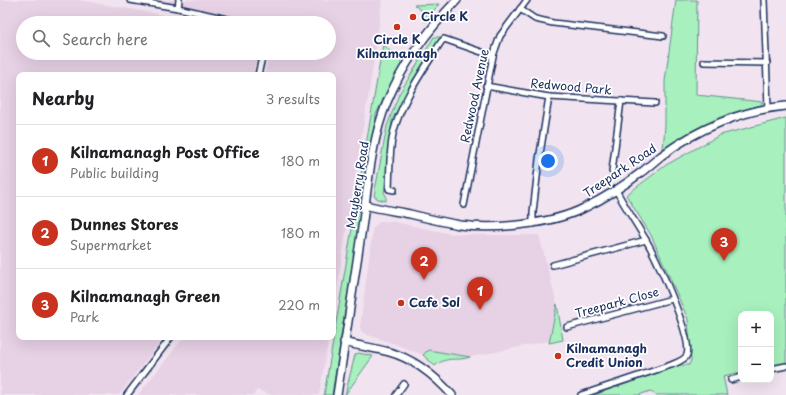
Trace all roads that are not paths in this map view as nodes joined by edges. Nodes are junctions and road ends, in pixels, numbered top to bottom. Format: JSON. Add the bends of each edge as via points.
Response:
{"nodes":[{"id":1,"x":130,"y":0,"type":"edge"},
{"id":2,"x":179,"y":0,"type":"edge"},
{"id":3,"x":456,"y":0,"type":"edge"},
{"id":4,"x":527,"y":0,"type":"edge"},
{"id":5,"x":764,"y":0,"type":"edge"},
{"id":6,"x":178,"y":8,"type":"junction"},
{"id":7,"x":520,"y":9,"type":"junction"},
{"id":8,"x":214,"y":16,"type":"edge"},
{"id":9,"x":663,"y":36,"type":"dead end"},
{"id":10,"x":493,"y":56,"type":"junction"},
{"id":11,"x":261,"y":60,"type":"edge"},
{"id":12,"x":704,"y":62,"type":"dead end"},
{"id":13,"x":767,"y":63,"type":"junction"},
{"id":14,"x":259,"y":72,"type":"edge"},
{"id":15,"x":486,"y":86,"type":"junction"},
{"id":16,"x":549,"y":97,"type":"junction"},
{"id":17,"x":621,"y":101,"type":"junction"},
{"id":18,"x":655,"y":103,"type":"dead end"},
{"id":19,"x":786,"y":106,"type":"edge"},
{"id":20,"x":768,"y":108,"type":"junction"},
{"id":21,"x":612,"y":171,"type":"dead end"},
{"id":22,"x":394,"y":190,"type":"dead end"},
{"id":23,"x":616,"y":190,"type":"junction"},
{"id":24,"x":365,"y":205,"type":"junction"},
{"id":25,"x":464,"y":205,"type":"dead end"},
{"id":26,"x":533,"y":224,"type":"junction"},
{"id":27,"x":646,"y":240,"type":"junction"},
{"id":28,"x":553,"y":265,"type":"dead end"},
{"id":29,"x":672,"y":299,"type":"junction"},
{"id":30,"x":567,"y":327,"type":"dead end"},
{"id":31,"x":169,"y":340,"type":"edge"},
{"id":32,"x":344,"y":342,"type":"junction"},
{"id":33,"x":786,"y":366,"type":"edge"},
{"id":34,"x":774,"y":368,"type":"edge"},
{"id":35,"x":738,"y":378,"type":"edge"},
{"id":36,"x":731,"y":380,"type":"dead end"},
{"id":37,"x":404,"y":384,"type":"dead end"},
{"id":38,"x":127,"y":395,"type":"edge"},
{"id":39,"x":337,"y":395,"type":"edge"},
{"id":40,"x":396,"y":395,"type":"edge"},
{"id":41,"x":452,"y":395,"type":"edge"},
{"id":42,"x":581,"y":395,"type":"edge"}],
"edges":[{"from":1,"to":6,"type":"street"},
{"from":2,"to":6,"type":"street"},
{"from":3,"to":24,"type":"street","name":"Mayberry Road","via":[[431,27],[407,62],[386,104],[375,145]]},
{"from":4,"to":7,"type":"street","name":"Redwood Avenue"},
{"from":5,"to":13,"type":"street"},
{"from":6,"to":8,"type":"street"},
{"from":7,"to":9,"type":"street","via":[[535,19],[552,23]]},
{"from":7,"to":10,"type":"street","name":"Redwood Avenue","via":[[500,36]]},
{"from":10,"to":15,"type":"street","name":"Redwood Avenue"},
{"from":10,"to":22,"type":"street","via":[[444,39],[441,42],[410,92],[395,129],[389,189]]},
{"from":11,"to":14,"type":"street"},
{"from":12,"to":13,"type":"street"},
{"from":13,"to":20,"type":"street"},
{"from":15,"to":16,"type":"street","name":"Redwood Park"},
{"from":15,"to":25,"type":"street","name":"Redwood Avenue"},
{"from":16,"to":17,"type":"street","name":"Redwood Park"},
{"from":16,"to":26,"type":"street","via":[[539,160]]},
{"from":17,"to":18,"type":"street","name":"Redwood Park"},
{"from":17,"to":21,"type":"street"},
{"from":19,"to":20,"type":"street","name":"Treepark Road"},
{"from":20,"to":23,"type":"street","name":"Treepark Road","via":[[740,115],[710,127],[662,155],[643,172]]},
{"from":23,"to":26,"type":"street","name":"Treepark Road","via":[[583,209]]},
{"from":23,"to":27,"type":"street"},
{"from":24,"to":26,"type":"street","name":"Treepark Road","via":[[465,225]]},
{"from":24,"to":32,"type":"street","name":"Mayberry Road"},
{"from":27,"to":28,"type":"street"},
{"from":27,"to":29,"type":"street"},
{"from":29,"to":30,"type":"street","name":"Treepark Close"},
{"from":29,"to":42,"type":"street","via":[[681,320],[687,347],[684,359]]},
{"from":31,"to":38,"type":"street"},
{"from":32,"to":39,"type":"street","name":"Mayberry Road"},
{"from":32,"to":41,"type":"street","via":[[391,353],[414,363],[431,374]]},
{"from":33,"to":34,"type":"street"},
{"from":35,"to":36,"type":"street"},
{"from":37,"to":40,"type":"street"}]}
